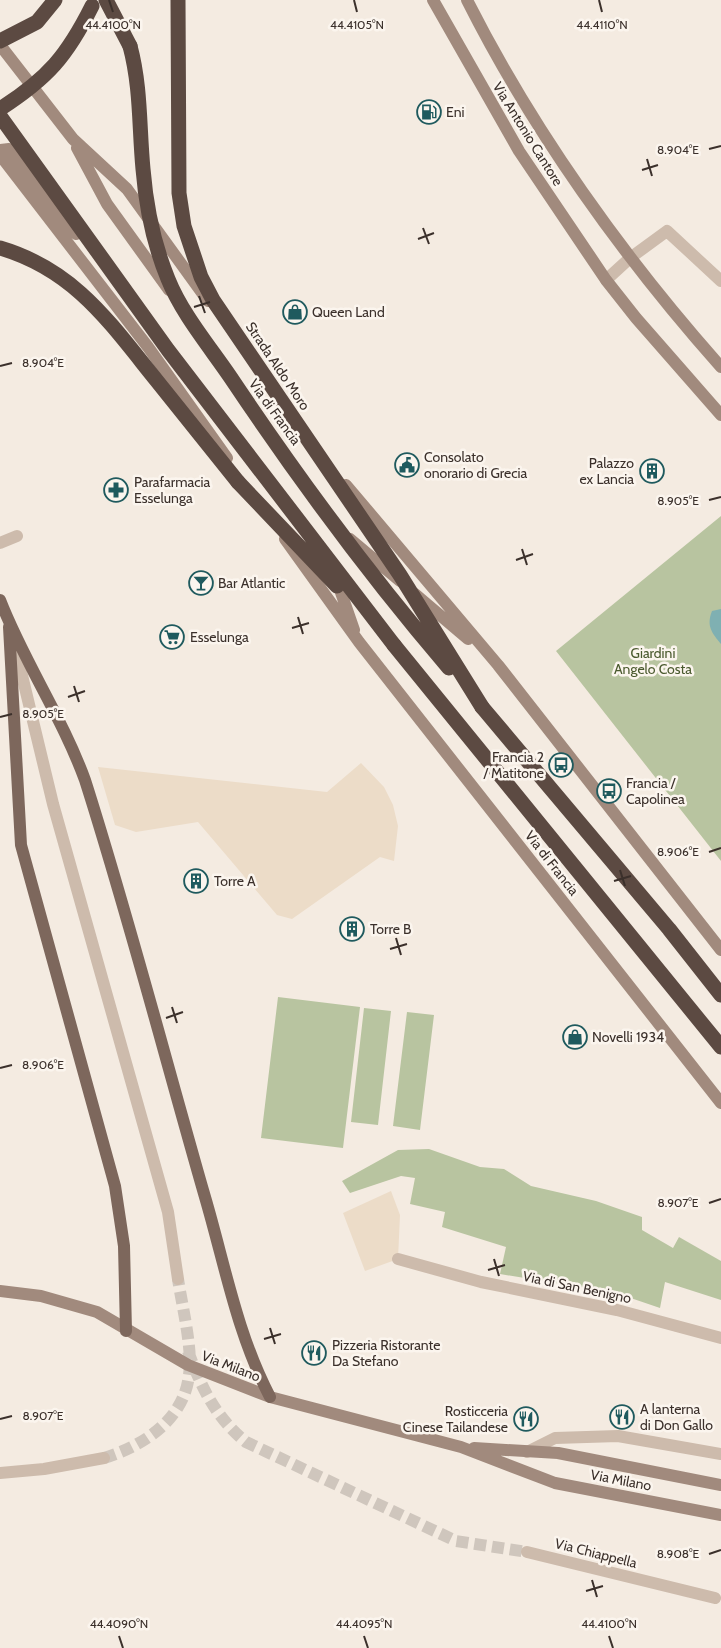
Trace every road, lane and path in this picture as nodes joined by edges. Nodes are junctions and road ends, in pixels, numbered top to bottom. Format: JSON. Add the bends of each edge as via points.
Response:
{"nodes":[{"id":1,"x":55,"y":0,"type":"edge"},
{"id":2,"x":95,"y":0,"type":"edge"},
{"id":3,"x":106,"y":0,"type":"edge"},
{"id":4,"x":178,"y":0,"type":"edge"},
{"id":5,"x":433,"y":0,"type":"edge"},
{"id":6,"x":467,"y":0,"type":"edge"},
{"id":7,"x":0,"y":41,"type":"edge"},
{"id":8,"x":0,"y":45,"type":"edge"},
{"id":9,"x":0,"y":109,"type":"edge"},
{"id":10,"x":0,"y":116,"type":"edge"},
{"id":11,"x":73,"y":139,"type":"junction"},
{"id":12,"x":0,"y":150,"type":"edge"},
{"id":13,"x":2,"y":162,"type":"edge"},
{"id":14,"x":0,"y":248,"type":"edge"},
{"id":15,"x":630,"y":258,"type":"junction"},
{"id":16,"x":606,"y":280,"type":"junction"},
{"id":17,"x":721,"y":281,"type":"edge"},
{"id":18,"x":721,"y":367,"type":"edge"},
{"id":19,"x":721,"y":415,"type":"edge"},
{"id":20,"x":17,"y":536,"type":"dead end"},
{"id":21,"x":0,"y":543,"type":"edge"},
{"id":22,"x":0,"y":600,"type":"edge"},
{"id":23,"x":9,"y":622,"type":"junction"},
{"id":24,"x":359,"y":642,"type":"junction"},
{"id":25,"x":394,"y":645,"type":"junction"},
{"id":26,"x":498,"y":665,"type":"junction"},
{"id":27,"x":482,"y":707,"type":"junction"},
{"id":28,"x":721,"y":950,"type":"edge"},
{"id":29,"x":721,"y":995,"type":"edge"},
{"id":30,"x":721,"y":1047,"type":"edge"},
{"id":31,"x":721,"y":1103,"type":"edge"},
{"id":32,"x":398,"y":1259,"type":"dead end"},
{"id":33,"x":178,"y":1279,"type":"tunnel mouth"},
{"id":34,"x":0,"y":1291,"type":"edge"},
{"id":35,"x":126,"y":1331,"type":"junction"},
{"id":36,"x":721,"y":1338,"type":"edge"},
{"id":37,"x":270,"y":1397,"type":"junction"},
{"id":38,"x":461,"y":1447,"type":"junction"},
{"id":39,"x":527,"y":1452,"type":"junction"},
{"id":40,"x":721,"y":1454,"type":"edge"},
{"id":41,"x":104,"y":1458,"type":"tunnel mouth"},
{"id":42,"x":0,"y":1473,"type":"edge"},
{"id":43,"x":721,"y":1485,"type":"edge"},
{"id":44,"x":721,"y":1515,"type":"edge"},
{"id":45,"x":527,"y":1552,"type":"tunnel mouth"},
{"id":46,"x":716,"y":1598,"type":"dead end"}],
"edges":[{"from":1,"to":7,"type":"highway","via":[[37,22]]},
{"from":2,"to":9,"type":"highway","bridge":true,"via":[[66,54],[46,76]]},
{"from":3,"to":27,"type":"highway","bridge":true,"via":[[130,46],[140,97],[145,192],[155,240],[178,299],[250,407],[384,591]]},
{"from":4,"to":27,"type":"highway","name":"Strada Aldo Moro","bridge":true,"via":[[179,193],[184,226],[201,277],[400,575]]},
{"from":5,"to":16,"type":"street","name":"Via Antonio Cantore","via":[[520,151]]},
{"from":6,"to":15,"type":"street","name":"Via Antonio Cantore","via":[[556,151]]},
{"from":8,"to":11,"type":"street","name":"Via di Francia"},
{"from":10,"to":25,"type":"highway","bridge":true,"via":[[168,350]]},
{"from":11,"to":26,"type":"street","name":"Via di Francia","via":[[127,189],[313,448]]},
{"from":11,"to":26,"type":"street","name":"Via di Francia","via":[[107,204],[344,533]]},
{"from":12,"to":24,"type":"street","name":"Via di Francia","via":[[9,149],[327,551]]},
{"from":13,"to":24,"type":"street","name":"Via di Francia","via":[[148,347]]},
{"from":14,"to":25,"type":"highway","bridge":true,"via":[[33,259],[101,311],[238,482]]},
{"from":15,"to":16,"type":"street"},
{"from":15,"to":17,"type":"street","via":[[667,231]]},
{"from":15,"to":18,"type":"street","name":"Via Antonio Cantore"},
{"from":16,"to":19,"type":"street","name":"Via Antonio Cantore"},
{"from":20,"to":21,"type":"street"},
{"from":22,"to":23,"type":"main road"},
{"from":23,"to":33,"type":"street","via":[[53,804],[168,1212]]},
{"from":23,"to":35,"type":"main road","via":[[21,845],[115,1186],[124,1246]]},
{"from":23,"to":37,"type":"main road","via":[[71,742],[85,780],[241,1330]]},
{"from":24,"to":31,"type":"street","name":"Via di Francia"},
{"from":25,"to":30,"type":"highway"},
{"from":26,"to":28,"type":"street","name":"Via di Francia"},
{"from":27,"to":29,"type":"highway"},
{"from":32,"to":36,"type":"street","name":"Via di San Benigno","via":[[481,1282],[617,1310]]},
{"from":34,"to":35,"type":"street","name":"Via Milano","via":[[41,1296],[97,1312]]},
{"from":35,"to":37,"type":"street","name":"Via Milano","via":[[188,1365]]},
{"from":37,"to":38,"type":"street","name":"Via Milano"},
{"from":38,"to":39,"type":"street","name":"Via Milano"},
{"from":38,"to":44,"type":"street","name":"Via Milano","via":[[554,1483]]},
{"from":39,"to":40,"type":"street","via":[[555,1438],[618,1436]]},
{"from":39,"to":43,"type":"street","name":"Via Milano","via":[[558,1453]]},
{"from":41,"to":42,"type":"street","via":[[44,1470]]},
{"from":45,"to":46,"type":"street","name":"Via Chiappella"}]}
